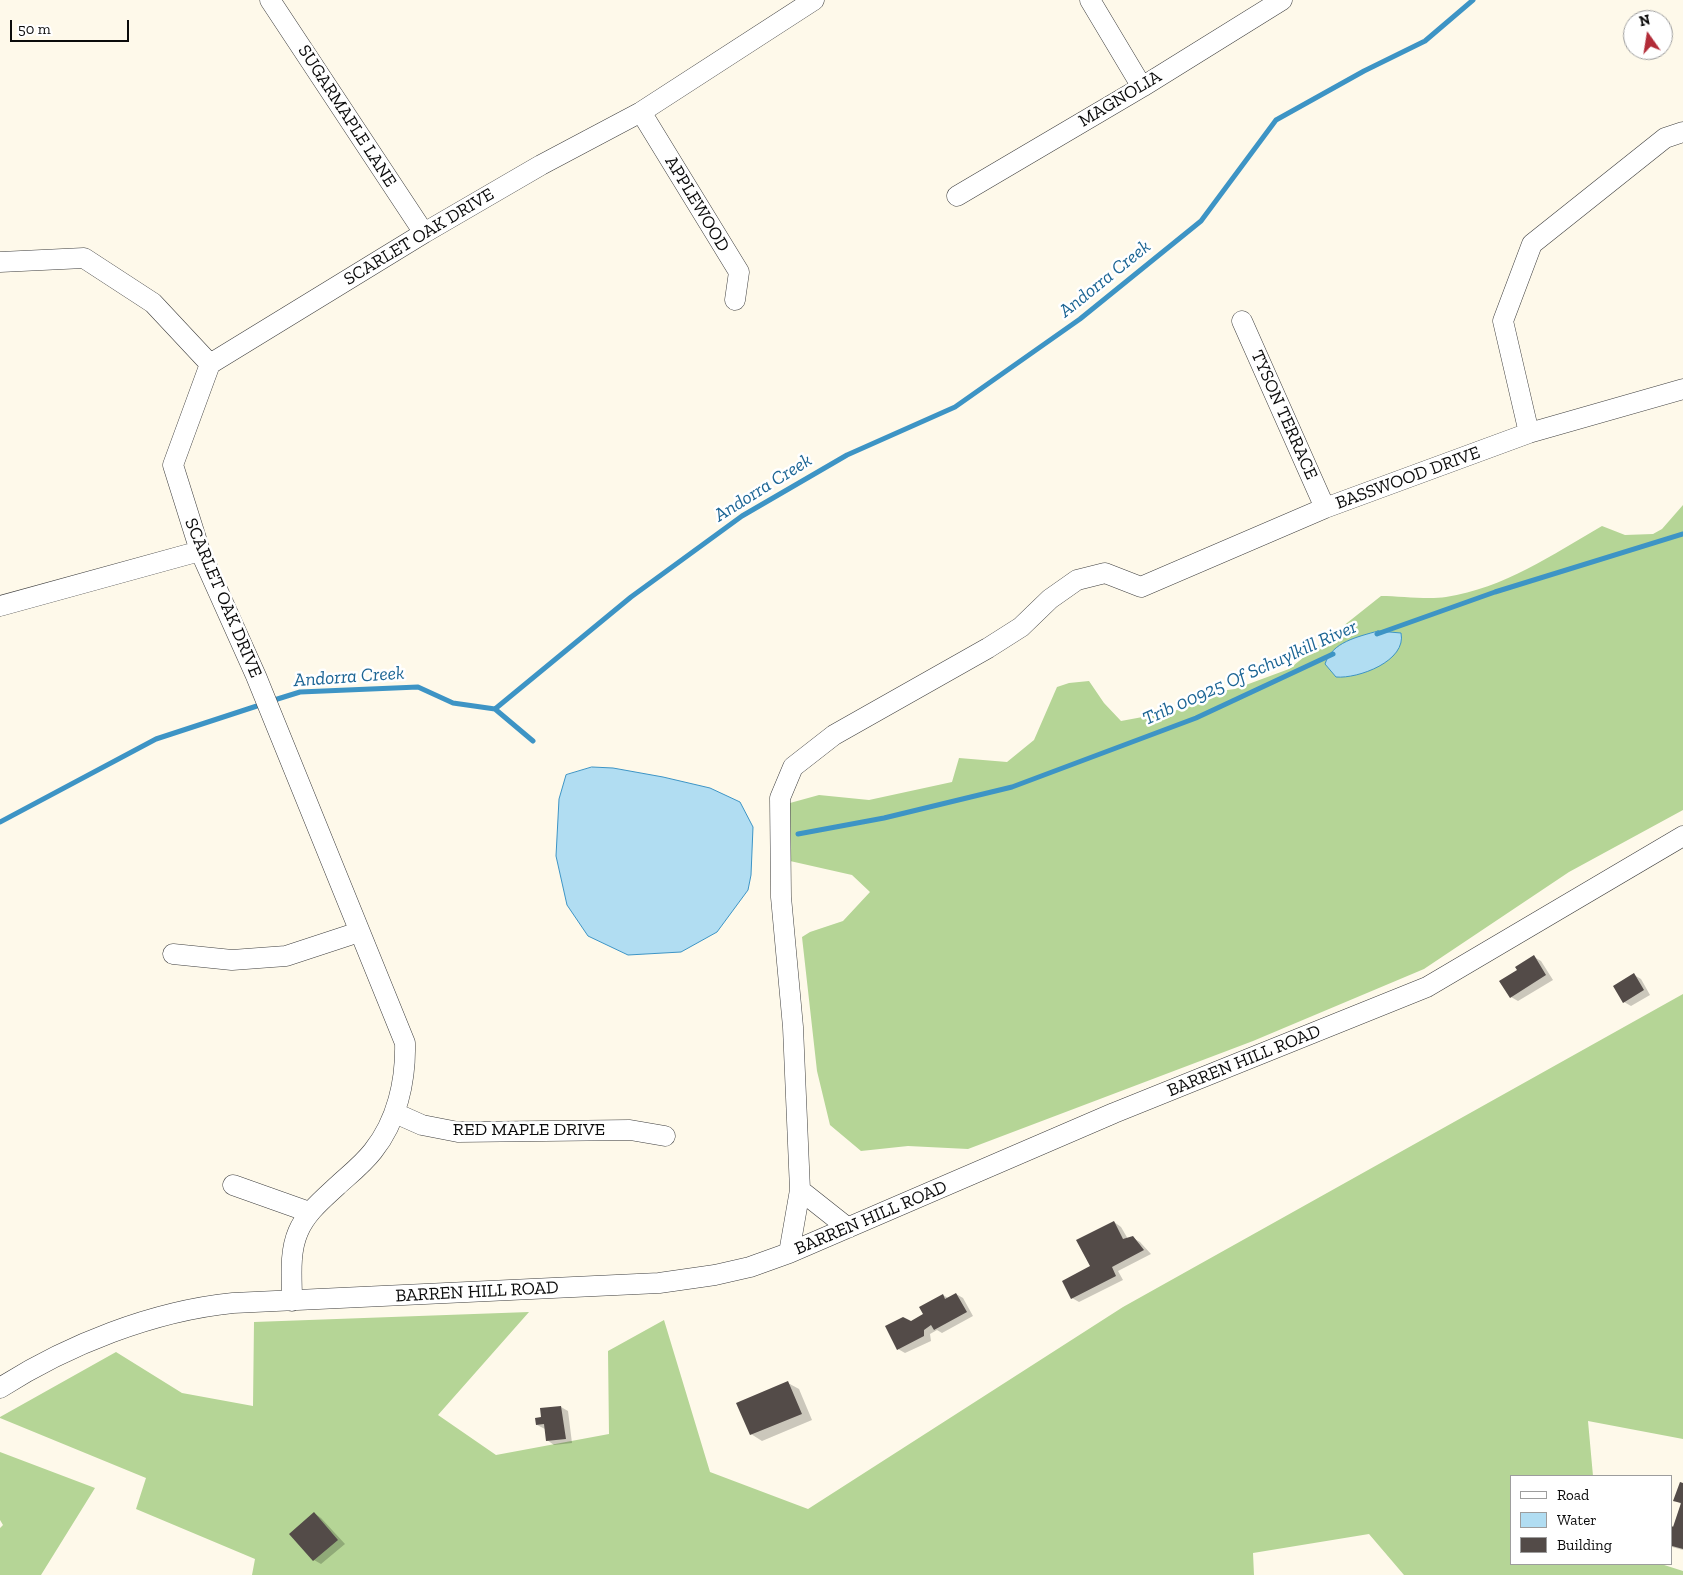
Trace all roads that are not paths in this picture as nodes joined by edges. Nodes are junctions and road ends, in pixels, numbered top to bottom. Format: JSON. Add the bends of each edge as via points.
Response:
{"nodes":[{"id":1,"x":270,"y":0,"type":"edge"},
{"id":2,"x":814,"y":0,"type":"edge"},
{"id":3,"x":1090,"y":0,"type":"edge"},
{"id":4,"x":1282,"y":0,"type":"edge"},
{"id":5,"x":1142,"y":86,"type":"junction"},
{"id":6,"x":641,"y":112,"type":"junction"},
{"id":7,"x":1683,"y":132,"type":"edge"},
{"id":8,"x":957,"y":196,"type":"dead end"},
{"id":9,"x":424,"y":232,"type":"junction"},
{"id":10,"x":0,"y":262,"type":"edge"},
{"id":11,"x":735,"y":300,"type":"dead end"},
{"id":12,"x":1242,"y":321,"type":"dead end"},
{"id":13,"x":210,"y":364,"type":"junction"},
{"id":14,"x":1683,"y":389,"type":"edge"},
{"id":15,"x":1529,"y":433,"type":"junction"},
{"id":16,"x":1325,"y":508,"type":"junction"},
{"id":17,"x":200,"y":551,"type":"junction"},
{"id":18,"x":0,"y":606,"type":"edge"},
{"id":19,"x":1683,"y":836,"type":"edge"},
{"id":20,"x":359,"y":932,"type":"junction"},
{"id":21,"x":173,"y":954,"type":"dead end"},
{"id":22,"x":395,"y":1113,"type":"junction"},
{"id":23,"x":665,"y":1136,"type":"dead end"},
{"id":24,"x":234,"y":1185,"type":"dead end"},
{"id":25,"x":800,"y":1190,"type":"junction"},
{"id":26,"x":309,"y":1212,"type":"junction"},
{"id":27,"x":848,"y":1228,"type":"junction"},
{"id":28,"x":789,"y":1253,"type":"junction"},
{"id":29,"x":292,"y":1300,"type":"junction"},
{"id":30,"x":0,"y":1388,"type":"edge"}],
"edges":[{"from":1,"to":9,"type":"street","name":"SUGARMAPLE LANE"},
{"from":2,"to":6,"type":"street","name":"SCARLET OAK DRIVE"},
{"from":3,"to":5,"type":"street"},
{"from":4,"to":5,"type":"street","name":"MAGNOLIA"},
{"from":5,"to":8,"type":"street","name":"MAGNOLIA"},
{"from":6,"to":9,"type":"street","name":"SCARLET OAK DRIVE"},
{"from":6,"to":11,"type":"street","name":"APPLEWOOD","via":[[739,272]]},
{"from":7,"to":15,"type":"street","via":[[1665,138],[1532,244],[1504,321]]},
{"from":9,"to":13,"type":"street","name":"SCARLET OAK DRIVE"},
{"from":10,"to":13,"type":"street","via":[[84,258],[153,302]]},
{"from":12,"to":16,"type":"street","name":"TYSON TERRACE"},
{"from":13,"to":17,"type":"street","name":"SCARLET OAK DRIVE","via":[[173,465]]},
{"from":14,"to":15,"type":"street","name":"BASSWOOD DRIVE"},
{"from":15,"to":16,"type":"street","name":"BASSWOOD DRIVE"},
{"from":16,"to":25,"type":"street","name":"BASSWOOD DRIVE","via":[[1141,587],[1105,573],[1076,580],[1021,627],[834,735],[792,767],[780,798],[781,897],[793,1027]]},
{"from":17,"to":18,"type":"street"},
{"from":17,"to":20,"type":"street","name":"SCARLET OAK DRIVE","via":[[256,676]]},
{"from":19,"to":27,"type":"street","name":"BARREN HILL ROAD","via":[[1427,986],[1114,1113]]},
{"from":20,"to":21,"type":"street","via":[[286,956],[232,960]]},
{"from":20,"to":22,"type":"street","name":"SCARLET OAK DRIVE","via":[[405,1043],[404,1069]]},
{"from":22,"to":23,"type":"street","name":"RED MAPLE DRIVE","via":[[422,1125],[458,1132],[630,1130]]},
{"from":22,"to":26,"type":"street","name":"SCARLET OAK DRIVE","via":[[372,1153]]},
{"from":24,"to":26,"type":"street"},
{"from":25,"to":27,"type":"street"},
{"from":25,"to":28,"type":"street"},
{"from":26,"to":29,"type":"street","name":"SCARLET OAK DRIVE","via":[[293,1246]]},
{"from":27,"to":28,"type":"street","name":"BARREN HILL ROAD"},
{"from":28,"to":29,"type":"street","name":"BARREN HILL ROAD","via":[[715,1275],[660,1282]]},
{"from":29,"to":30,"type":"street","name":"BARREN HILL ROAD","via":[[203,1307],[136,1324],[48,1361]]}]}
